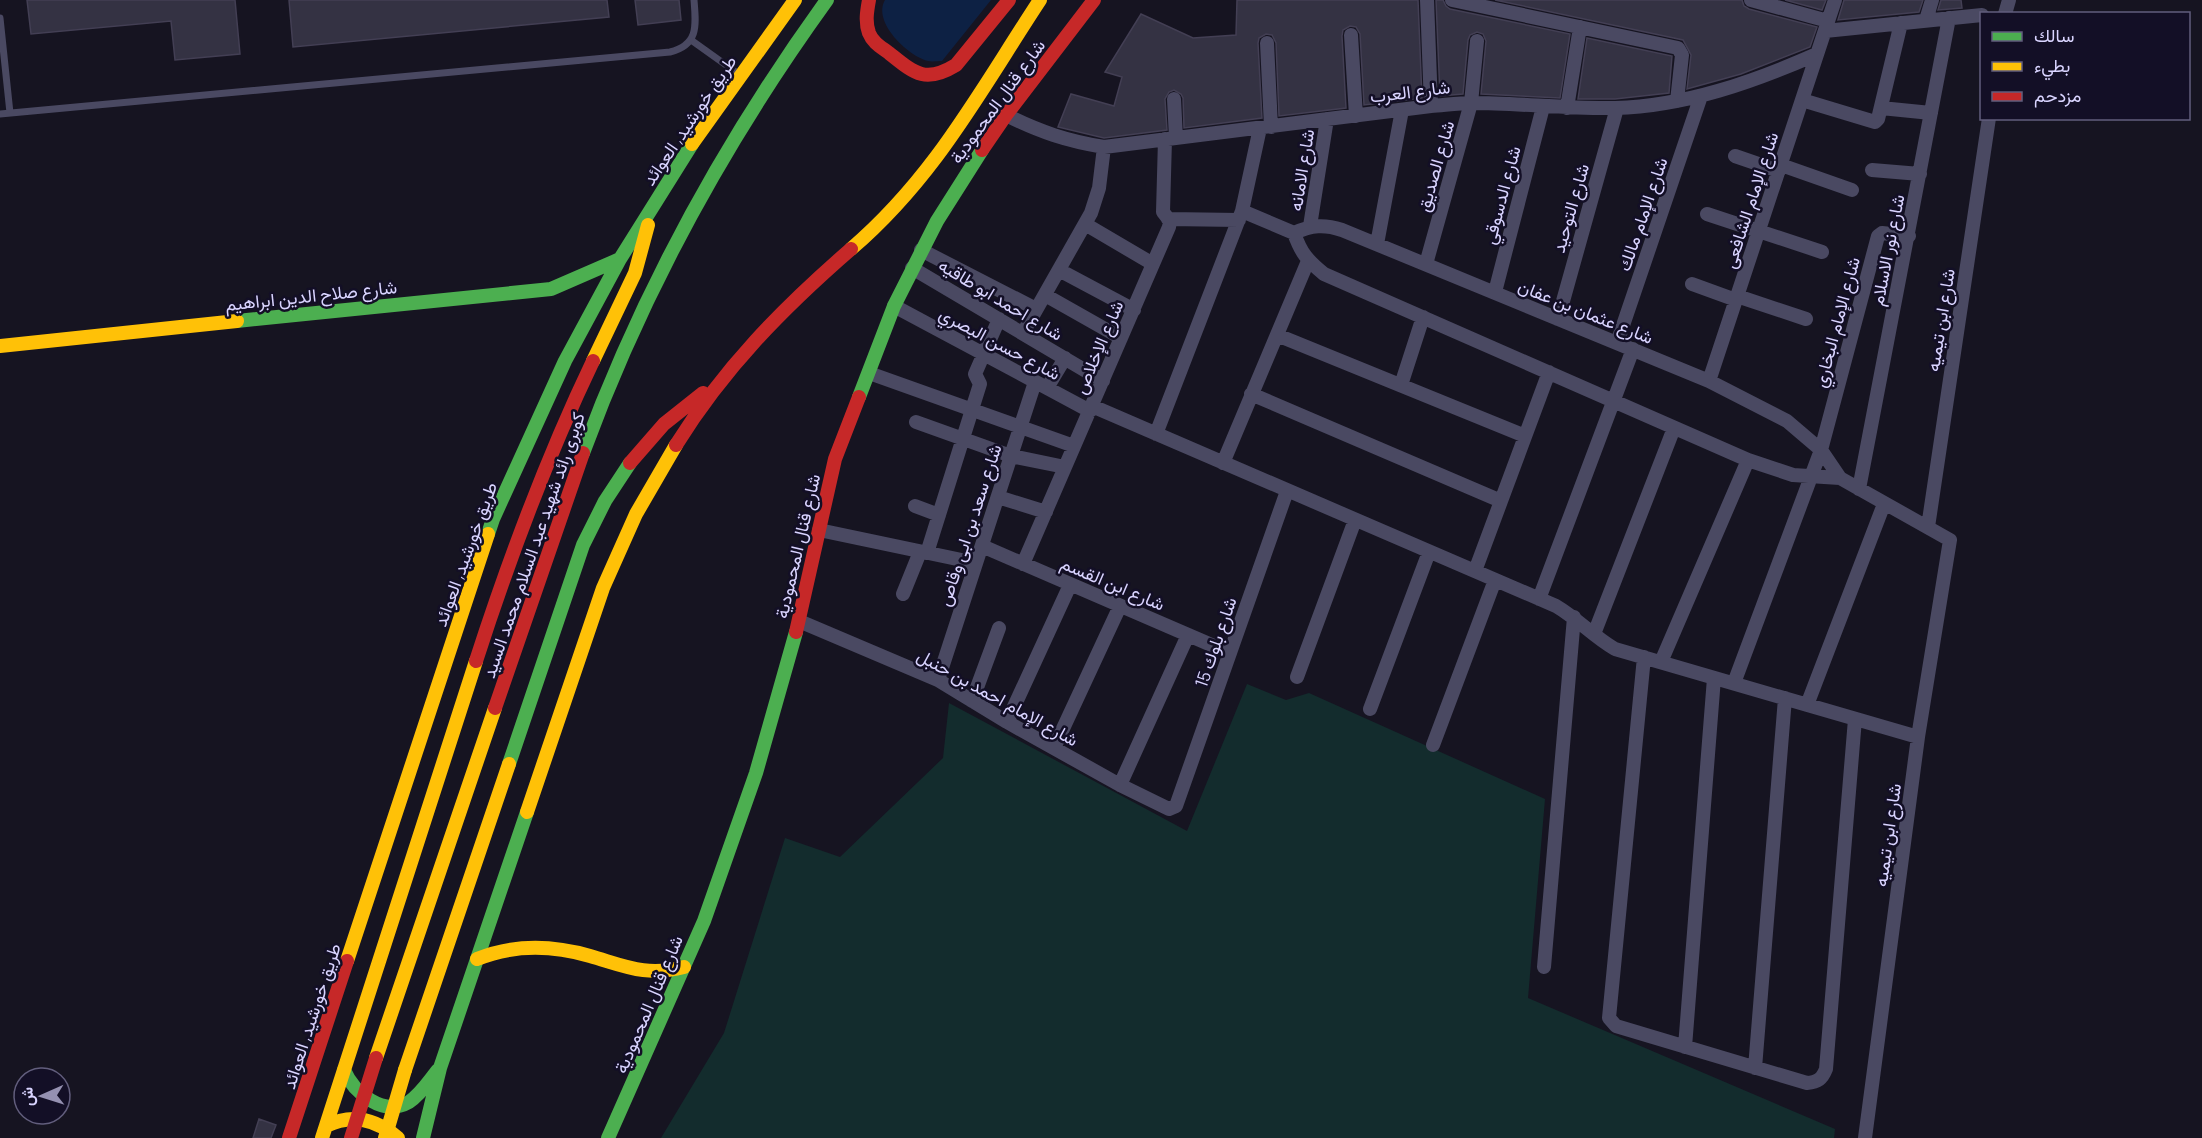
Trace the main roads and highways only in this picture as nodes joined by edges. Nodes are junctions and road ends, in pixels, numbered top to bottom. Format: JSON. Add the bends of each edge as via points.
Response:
{"nodes":[{"id":1,"x":795,"y":0,"type":"edge"},
{"id":2,"x":827,"y":0,"type":"edge"},
{"id":3,"x":869,"y":0,"type":"edge"},
{"id":4,"x":1009,"y":0,"type":"edge"},
{"id":5,"x":1040,"y":0,"type":"edge"},
{"id":6,"x":1094,"y":0,"type":"edge"},
{"id":7,"x":651,"y":210,"type":"junction"},
{"id":8,"x":620,"y":260,"type":"junction"},
{"id":9,"x":0,"y":346,"type":"edge"},
{"id":10,"x":719,"y":382,"type":"junction"},
{"id":11,"x":477,"y":959,"type":"junction"},
{"id":12,"x":684,"y":967,"type":"junction"},
{"id":13,"x":440,"y":1068,"type":"junction"},
{"id":14,"x":344,"y":1070,"type":"junction"},
{"id":15,"x":324,"y":1132,"type":"edge"},
{"id":16,"x":289,"y":1138,"type":"edge"},
{"id":17,"x":351,"y":1138,"type":"edge"},
{"id":18,"x":385,"y":1138,"type":"edge"},
{"id":19,"x":398,"y":1138,"type":"edge"},
{"id":20,"x":423,"y":1138,"type":"edge"},
{"id":21,"x":608,"y":1138,"type":"edge"}],
"edges":[{"from":1,"to":7,"type":"main road","name":"طريق خورشيد, العوائد","via":[[697,135]]},
{"from":2,"to":17,"type":"main road","name":"كوبرى رائد شهيد عبد السلام محمد السيد","bridge":true,"via":[[771,79],[711,178],[622,353],[572,482]]},
{"from":3,"to":4,"type":"main road","via":[[871,38],[909,71],[922,76],[945,73],[956,65]]},
{"from":5,"to":10,"type":"main road","via":[[928,171],[872,231],[777,315]]},
{"from":6,"to":12,"type":"main road","name":"شارع قنال المحمودية","via":[[1006,115],[954,194],[894,306],[835,459],[799,621],[756,773]]},
{"from":7,"to":8,"type":"main road","name":"طريق خورشيد, العوائد"},
{"from":7,"to":14,"type":"main road","via":[[635,273],[579,390],[494,606]]},
{"from":8,"to":9,"type":"main road","name":"شارع صلاح الدين ابراهيم","via":[[551,289]]},
{"from":8,"to":16,"type":"main road","name":"طريق خورشيد, العوائد","via":[[565,361],[493,519]]},
{"from":10,"to":11,"type":"main road","via":[[668,455],[616,556]]},
{"from":10,"to":18,"type":"main road","bridge":true,"via":[[679,411],[643,446],[596,518]]},
{"from":11,"to":12,"type":"main road","via":[[501,949],[522,947],[589,956],[642,973]]},
{"from":11,"to":13,"type":"main road"},
{"from":12,"to":21,"type":"main road","name":"شارع قنال المحمودية"},
{"from":13,"to":14,"type":"main road","via":[[411,1100],[396,1106],[358,1093]]},
{"from":13,"to":20,"type":"main road"},
{"from":14,"to":15,"type":"main road"},
{"from":15,"to":19,"type":"main road","via":[[342,1118],[354,1117],[381,1125]]}]}
